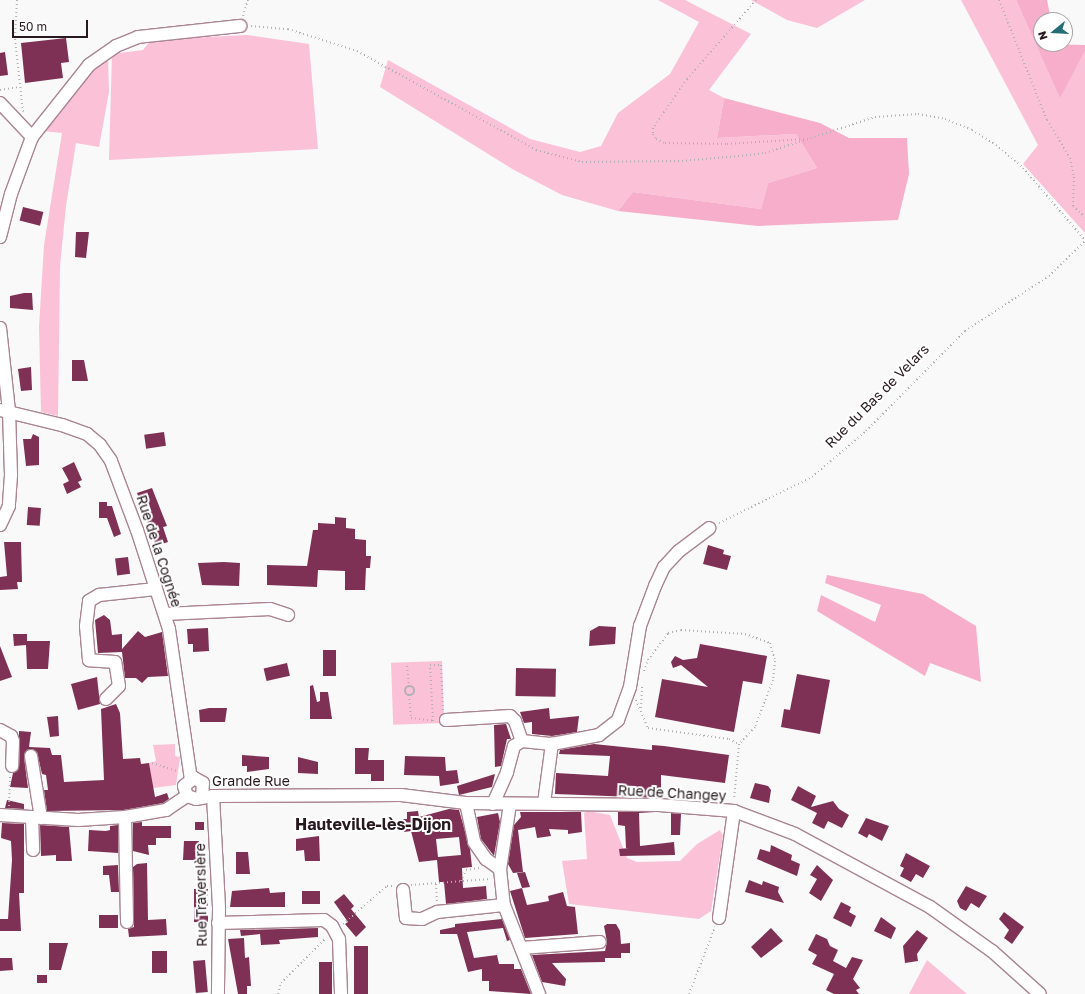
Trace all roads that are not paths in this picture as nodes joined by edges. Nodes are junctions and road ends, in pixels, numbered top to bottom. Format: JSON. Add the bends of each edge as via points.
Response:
{"nodes":[{"id":1,"x":240,"y":26,"type":"road end"},
{"id":2,"x":0,"y":103,"type":"edge"},
{"id":3,"x":32,"y":137,"type":"junction"},
{"id":4,"x":0,"y":237,"type":"edge"},
{"id":5,"x":0,"y":328,"type":"edge"},
{"id":6,"x":4,"y":410,"type":"edge"},
{"id":7,"x":0,"y":525,"type":"edge"},
{"id":8,"x":709,"y":528,"type":"road end"},
{"id":9,"x":156,"y":589,"type":"junction"},
{"id":10,"x":165,"y":614,"type":"junction"},
{"id":11,"x":288,"y":615,"type":"dead end"},
{"id":12,"x":106,"y":700,"type":"dead end"},
{"id":13,"x":441,"y":716,"type":"road end"},
{"id":14,"x":0,"y":730,"type":"edge"},
{"id":15,"x":522,"y":740,"type":"junction"},
{"id":16,"x":552,"y":744,"type":"junction"},
{"id":17,"x":31,"y":756,"type":"dead end"},
{"id":18,"x":12,"y":766,"type":"road end"},
{"id":19,"x":190,"y":775,"type":"junction"},
{"id":20,"x":187,"y":796,"type":"junction"},
{"id":21,"x":208,"y":796,"type":"junction"},
{"id":22,"x":466,"y":803,"type":"junction"},
{"id":23,"x":544,"y":803,"type":"junction"},
{"id":24,"x":493,"y":804,"type":"junction"},
{"id":25,"x":510,"y":804,"type":"junction"},
{"id":26,"x":734,"y":811,"type":"junction"},
{"id":27,"x":5,"y":815,"type":"edge"},
{"id":28,"x":36,"y":817,"type":"junction"},
{"id":29,"x":125,"y":817,"type":"junction"},
{"id":30,"x":33,"y":850,"type":"dead end"},
{"id":31,"x":496,"y":867,"type":"junction"},
{"id":32,"x":404,"y":887,"type":"road end"},
{"id":33,"x":504,"y":905,"type":"junction"},
{"id":34,"x":719,"y":918,"type":"road end"},
{"id":35,"x":127,"y":922,"type":"dead end"},
{"id":36,"x":218,"y":923,"type":"junction"},
{"id":37,"x":600,"y":942,"type":"dead end"},
{"id":38,"x":522,"y":948,"type":"junction"},
{"id":39,"x":218,"y":994,"type":"edge"},
{"id":40,"x":341,"y":994,"type":"edge"},
{"id":41,"x":539,"y":994,"type":"edge"},
{"id":42,"x":1040,"y":994,"type":"edge"}],
"edges":[{"from":1,"to":3,"type":"street","via":[[138,37],[116,46],[80,75]]},
{"from":2,"to":3,"type":"street"},
{"from":3,"to":4,"type":"street","via":[[11,194]]},
{"from":5,"to":6,"type":"street"},
{"from":6,"to":7,"type":"street","via":[[11,488],[7,511]]},
{"from":6,"to":9,"type":"street","name":"Rue de la Cognée","via":[[73,428],[100,445],[117,475]]},
{"from":8,"to":16,"type":"street","via":[[679,551],[664,567],[640,626],[624,710],[606,732]]},
{"from":9,"to":10,"type":"street","name":"Rue de la Cognée"},
{"from":9,"to":12,"type":"street","via":[[99,595],[89,602],[86,626],[89,660],[115,662],[119,686]]},
{"from":10,"to":11,"type":"street","via":[[262,609]]},
{"from":10,"to":19,"type":"street","name":"Rue de la Cognée","via":[[173,645]]},
{"from":13,"to":15,"type":"street","via":[[510,716],[515,721]]},
{"from":14,"to":18,"type":"street","via":[[13,741]]},
{"from":15,"to":16,"type":"street"},
{"from":15,"to":24,"type":"street","via":[[512,750],[507,772]]},
{"from":16,"to":23,"type":"street"},
{"from":17,"to":28,"type":"street"},
{"from":19,"to":20,"type":"street","name":"Rue de la Cognée","via":[[184,786]]},
{"from":19,"to":21,"type":"street","via":[[203,783]]},
{"from":20,"to":21,"type":"street","name":"Grande Rue","via":[[196,799]]},
{"from":20,"to":29,"type":"street","via":[[166,810]]},
{"from":21,"to":22,"type":"street","name":"Grande Rue","via":[[400,795]]},
{"from":21,"to":36,"type":"street","name":"Rue Traversière"},
{"from":22,"to":24,"type":"street","name":"Grande Rue"},
{"from":22,"to":31,"type":"street","via":[[474,842]]},
{"from":23,"to":25,"type":"street","name":"Rue de Changey"},
{"from":23,"to":26,"type":"street","name":"Rue de Changey","via":[[682,806]]},
{"from":24,"to":25,"type":"street","name":"Grande Rue"},
{"from":25,"to":31,"type":"street"},
{"from":26,"to":34,"type":"street"},
{"from":26,"to":42,"type":"street","name":"Rue de Changey","via":[[795,834],[950,920],[992,951]]},
{"from":27,"to":28,"type":"street"},
{"from":28,"to":29,"type":"street","via":[[85,820]]},
{"from":28,"to":30,"type":"street"},
{"from":29,"to":35,"type":"street"},
{"from":31,"to":33,"type":"street"},
{"from":32,"to":33,"type":"street","via":[[406,918],[422,919],[437,912]]},
{"from":33,"to":38,"type":"street"},
{"from":36,"to":39,"type":"street","name":"Rue Traversière"},
{"from":36,"to":40,"type":"street","via":[[316,918],[328,922],[336,930],[341,950]]},
{"from":37,"to":38,"type":"street"},
{"from":38,"to":41,"type":"street"}]}
